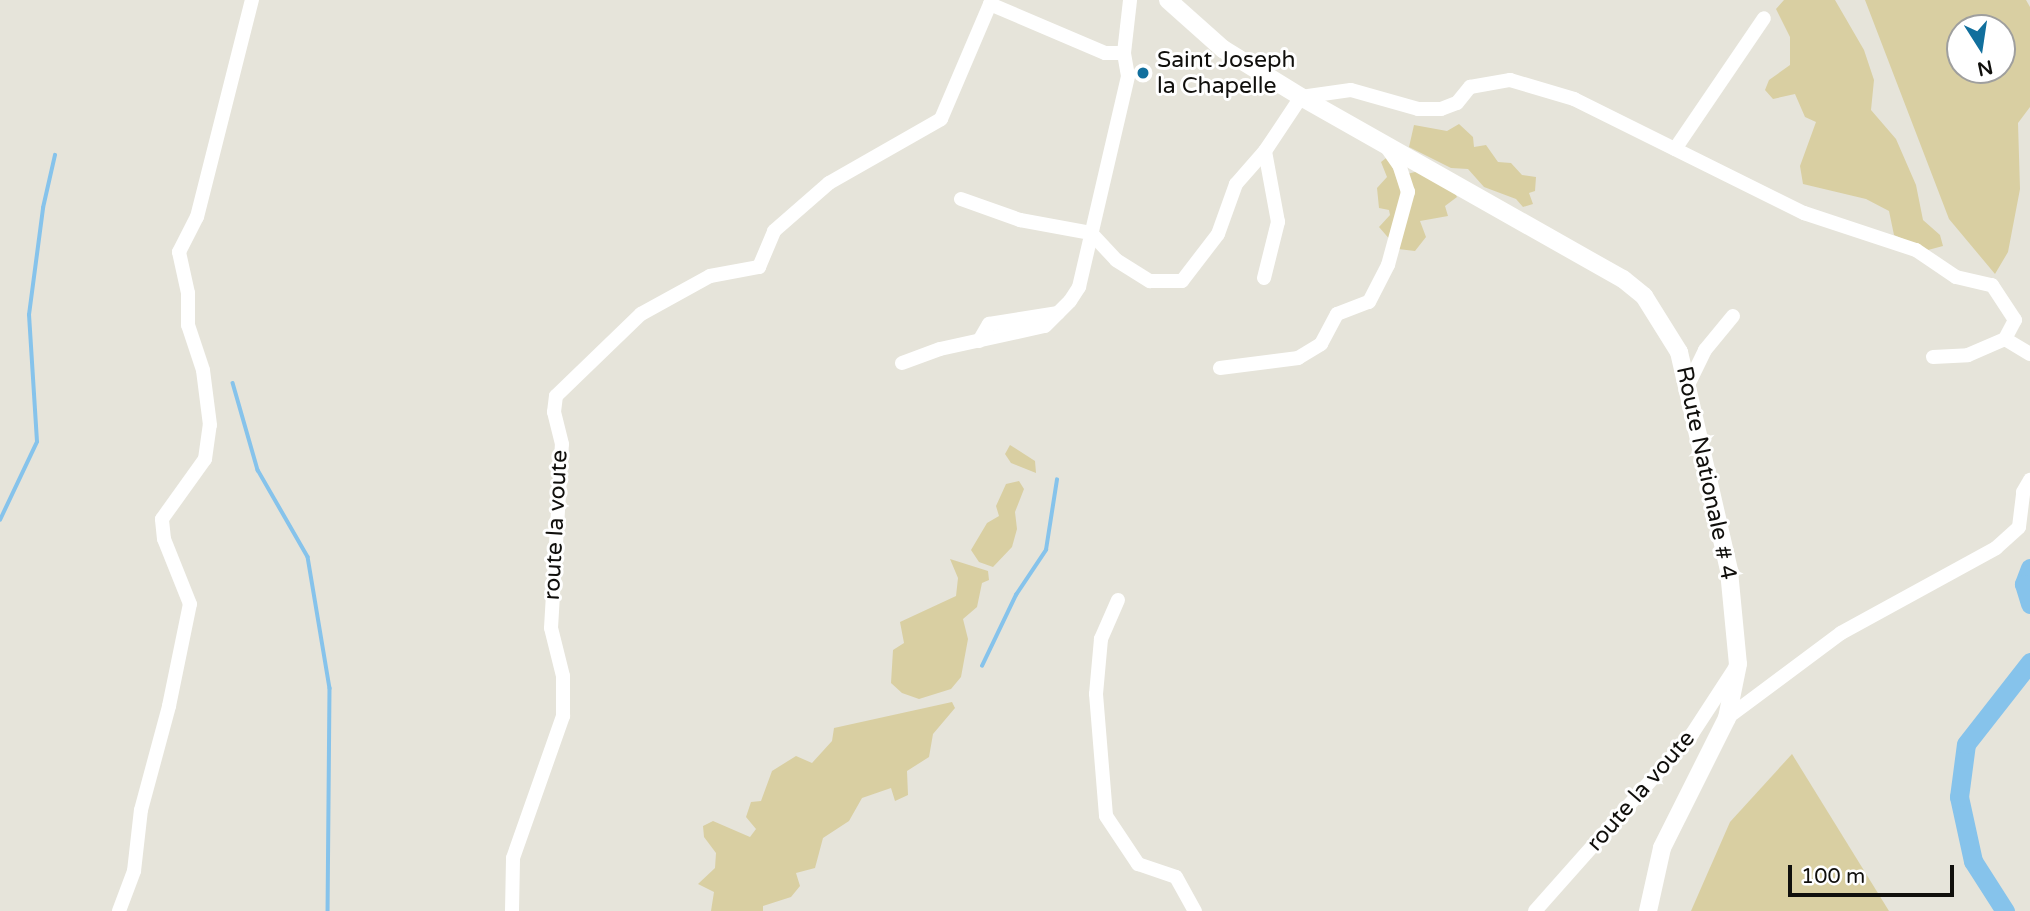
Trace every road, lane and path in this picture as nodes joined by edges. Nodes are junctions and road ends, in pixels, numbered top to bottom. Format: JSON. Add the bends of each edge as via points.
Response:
{"nodes":[{"id":1,"x":252,"y":0,"type":"edge"},
{"id":2,"x":1129,"y":0,"type":"edge"},
{"id":3,"x":1168,"y":0,"type":"edge"},
{"id":4,"x":1764,"y":18,"type":"dead end"},
{"id":5,"x":1124,"y":53,"type":"junction"},
{"id":6,"x":1301,"y":97,"type":"junction"},
{"id":7,"x":1382,"y":142,"type":"junction"},
{"id":8,"x":1675,"y":149,"type":"junction"},
{"id":9,"x":1265,"y":152,"type":"junction"},
{"id":10,"x":961,"y":199,"type":"dead end"},
{"id":11,"x":1091,"y":233,"type":"junction"},
{"id":12,"x":1264,"y":278,"type":"dead end"},
{"id":13,"x":1733,"y":316,"type":"dead end"},
{"id":14,"x":2005,"y":339,"type":"junction"},
{"id":15,"x":2030,"y":354,"type":"edge"},
{"id":16,"x":1933,"y":357,"type":"dead end"},
{"id":17,"x":902,"y":363,"type":"dead end"},
{"id":18,"x":1220,"y":368,"type":"dead end"},
{"id":19,"x":1689,"y":383,"type":"junction"},
{"id":20,"x":2030,"y":480,"type":"edge"},
{"id":21,"x":1118,"y":600,"type":"dead end"},
{"id":22,"x":1738,"y":664,"type":"junction"},
{"id":23,"x":1727,"y":718,"type":"junction"},
{"id":24,"x":119,"y":911,"type":"edge"},
{"id":25,"x":512,"y":911,"type":"edge"},
{"id":26,"x":1195,"y":911,"type":"edge"},
{"id":27,"x":1535,"y":911,"type":"edge"},
{"id":28,"x":1648,"y":911,"type":"edge"}],
"edges":[{"from":1,"to":24,"type":"street","via":[[197,217],[179,252],[188,293],[188,325],[203,370],[210,425],[205,459],[162,519],[164,539],[190,604],[141,810],[134,871]]},
{"from":2,"to":5,"type":"street"},
{"from":3,"to":6,"type":"main road","name":"Route Nationale # 4","via":[[1223,49]]},
{"from":4,"to":8,"type":"street"},
{"from":5,"to":11,"type":"street","via":[[1128,76]]},
{"from":5,"to":25,"type":"street","name":"route la voute","via":[[1105,53],[990,4],[941,119],[829,183],[774,231],[759,267],[710,276],[641,314],[556,396],[554,412],[562,458],[551,628],[563,676],[563,716],[513,858]]},
{"from":6,"to":7,"type":"main road","name":"Route Nationale # 4"},
{"from":6,"to":8,"type":"street","via":[[1351,90],[1418,109],[1441,109],[1457,103],[1471,87],[1510,80],[1574,99]]},
{"from":6,"to":9,"type":"street"},
{"from":7,"to":18,"type":"street","via":[[1399,165],[1408,192],[1388,265],[1369,302],[1337,314],[1321,344],[1298,358]]},
{"from":7,"to":19,"type":"main road","name":"Route Nationale # 4","via":[[1623,279],[1644,296],[1665,328]]},
{"from":8,"to":14,"type":"street","via":[[1804,214],[1916,250],[1956,277],[1992,285],[2015,320]]},
{"from":9,"to":11,"type":"street","via":[[1236,184],[1218,234],[1182,281],[1150,281],[1116,260]]},
{"from":9,"to":12,"type":"street","via":[[1278,222]]},
{"from":10,"to":11,"type":"street","via":[[1020,220]]},
{"from":11,"to":17,"type":"street","via":[[1079,286],[1058,313],[1036,329],[940,349]]},
{"from":13,"to":19,"type":"street","via":[[1705,350]]},
{"from":14,"to":15,"type":"street"},
{"from":14,"to":16,"type":"street","via":[[1968,355]]},
{"from":19,"to":22,"type":"main road","name":"Route Nationale # 4","via":[[1729,571]]},
{"from":20,"to":23,"type":"street","via":[[2023,492],[2019,527],[1996,548],[1841,634]]},
{"from":21,"to":26,"type":"street","via":[[1101,639],[1096,694],[1106,816],[1138,864],[1177,877]]},
{"from":22,"to":23,"type":"main road","name":"Route Nationale # 4"},
{"from":22,"to":27,"type":"street","name":"route la voute","via":[[1692,734]]},
{"from":23,"to":28,"type":"main road","name":"Route Nationale # 4","via":[[1662,848]]}]}
